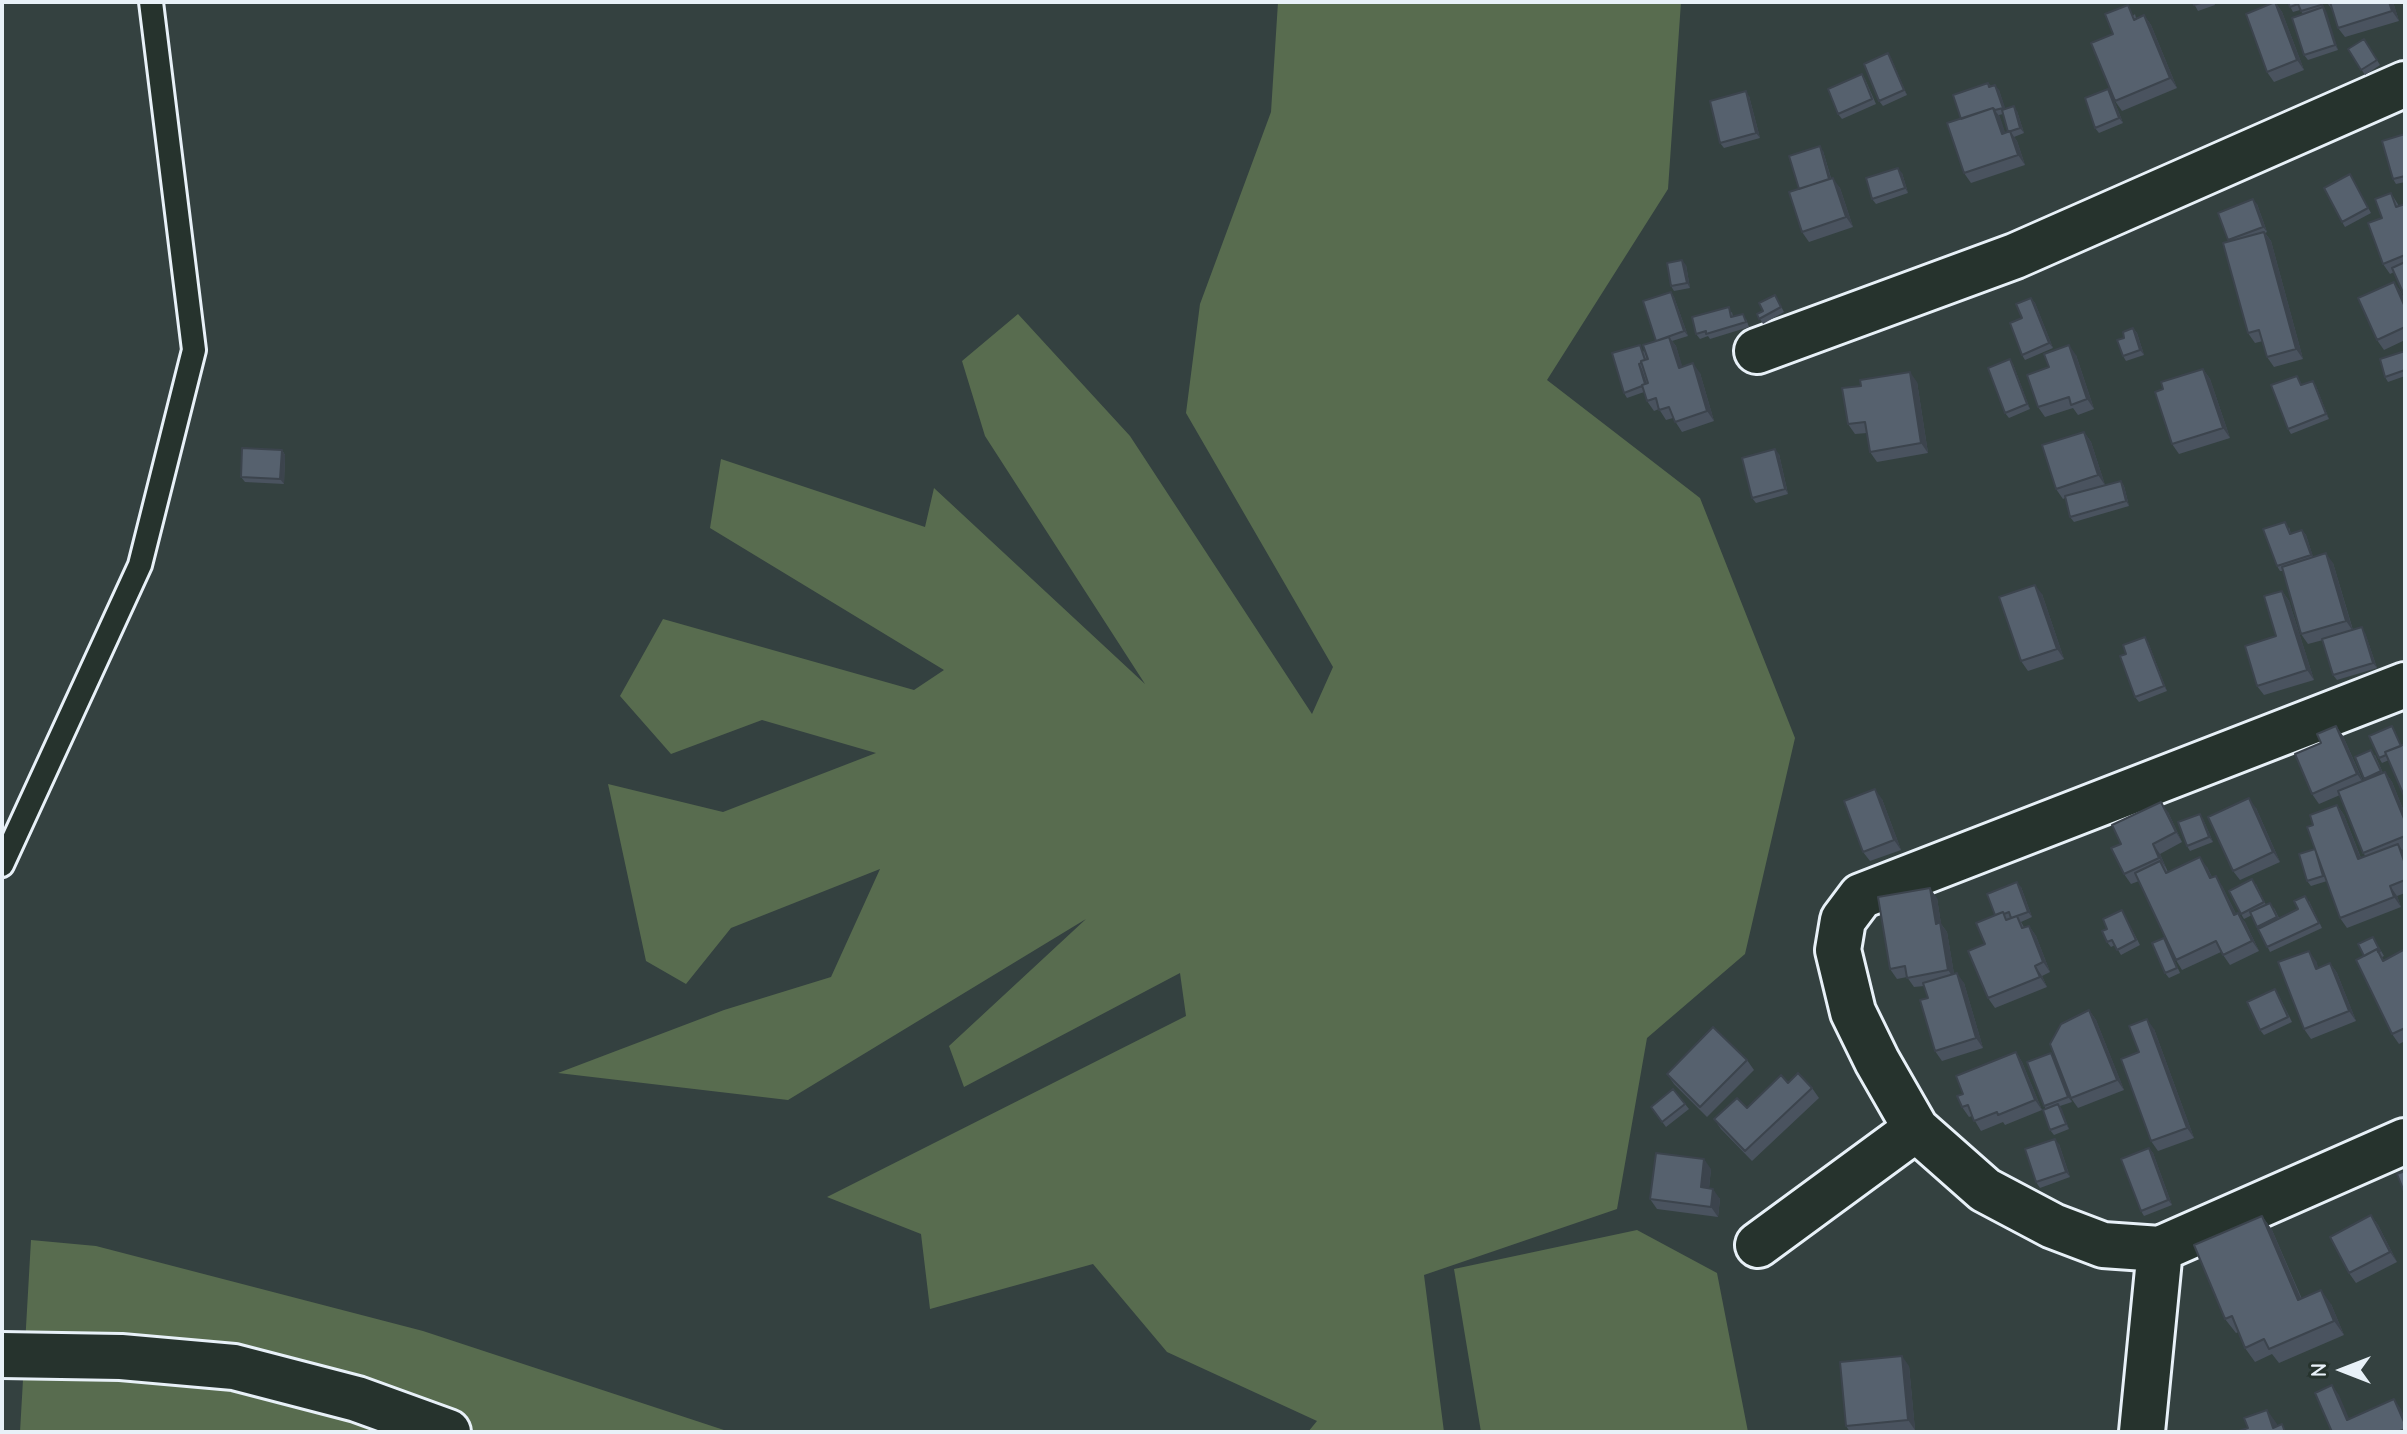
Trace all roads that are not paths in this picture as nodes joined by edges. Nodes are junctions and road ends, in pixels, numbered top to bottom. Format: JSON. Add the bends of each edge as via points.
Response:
{"nodes":[{"id":1,"x":151,"y":2,"type":"edge"},
{"id":2,"x":2405,"y":84,"type":"edge"},
{"id":3,"x":1757,"y":351,"type":"dead end"},
{"id":4,"x":2405,"y":685,"type":"edge"},
{"id":5,"x":2,"y":865,"type":"edge"},
{"id":6,"x":1916,"y":1129,"type":"junction"},
{"id":7,"x":2405,"y":1141,"type":"edge"},
{"id":8,"x":1758,"y":1245,"type":"dead end"},
{"id":9,"x":2160,"y":1249,"type":"junction"},
{"id":10,"x":2,"y":1355,"type":"edge"},
{"id":11,"x":448,"y":1432,"type":"edge"},
{"id":12,"x":2142,"y":1432,"type":"edge"}],
"edges":[{"from":1,"to":5,"type":"lane","via":[[194,350],[140,565]]},
{"from":2,"to":3,"type":"street","via":[[2015,256]]},
{"from":4,"to":6,"type":"street","via":[[1861,896],[1843,920],[1838,950],[1853,1012]]},
{"from":6,"to":8,"type":"street"},
{"from":6,"to":9,"type":"street","via":[[1985,1190],[2053,1226],[2103,1245]]},
{"from":7,"to":9,"type":"street"},
{"from":9,"to":12,"type":"street"},
{"from":10,"to":11,"type":"street","via":[[121,1357],[234,1367],[357,1399]]}]}
